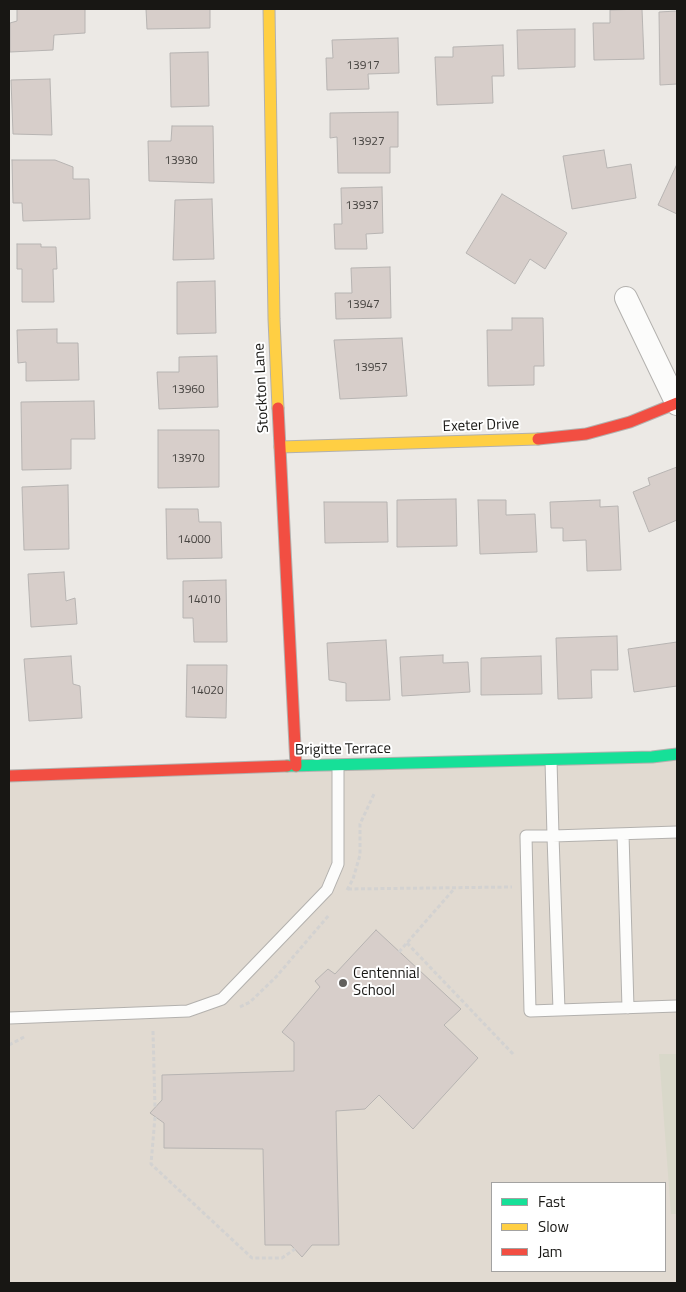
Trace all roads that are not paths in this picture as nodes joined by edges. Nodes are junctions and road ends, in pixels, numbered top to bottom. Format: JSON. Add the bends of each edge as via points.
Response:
{"nodes":[{"id":1,"x":269,"y":9,"type":"edge"},
{"id":2,"x":626,"y":298,"type":"dead end"},
{"id":3,"x":677,"y":404,"type":"edge"},
{"id":4,"x":280,"y":447,"type":"junction"},
{"id":5,"x":677,"y":754,"type":"edge"},
{"id":6,"x":551,"y":760,"type":"junction"},
{"id":7,"x":338,"y":765,"type":"junction"},
{"id":8,"x":296,"y":766,"type":"junction"},
{"id":9,"x":9,"y":776,"type":"edge"},
{"id":10,"x":677,"y":832,"type":"edge"},
{"id":11,"x":623,"y":834,"type":"junction"},
{"id":12,"x":553,"y":836,"type":"junction"},
{"id":13,"x":677,"y":1006,"type":"edge"},
{"id":14,"x":628,"y":1008,"type":"junction"},
{"id":15,"x":560,"y":1010,"type":"junction"},
{"id":16,"x":9,"y":1018,"type":"edge"}],
"edges":[{"from":1,"to":4,"type":"street","name":"Stockton Lane","via":[[274,319]]},
{"from":2,"to":3,"type":"street"},
{"from":3,"to":4,"type":"street","name":"Exeter Drive","via":[[586,434],[545,439]]},
{"from":4,"to":8,"type":"street","name":"Stockton Lane"},
{"from":5,"to":6,"type":"street","name":"Brigitte Terrace"},
{"from":6,"to":7,"type":"street","name":"Brigitte Terrace"},
{"from":6,"to":12,"type":"lane"},
{"from":7,"to":8,"type":"street","name":"Brigitte Terrace"},
{"from":7,"to":16,"type":"lane","via":[[338,864],[326,890],[222,999],[188,1011]]},
{"from":8,"to":9,"type":"street","name":"Brigitte Terrace"},
{"from":10,"to":11,"type":"lane"},
{"from":11,"to":12,"type":"lane"},
{"from":11,"to":14,"type":"lane"},
{"from":12,"to":15,"type":"lane"},
{"from":12,"to":15,"type":"lane","via":[[526,836],[530,1011]]},
{"from":13,"to":14,"type":"lane"},
{"from":14,"to":15,"type":"lane"}]}
